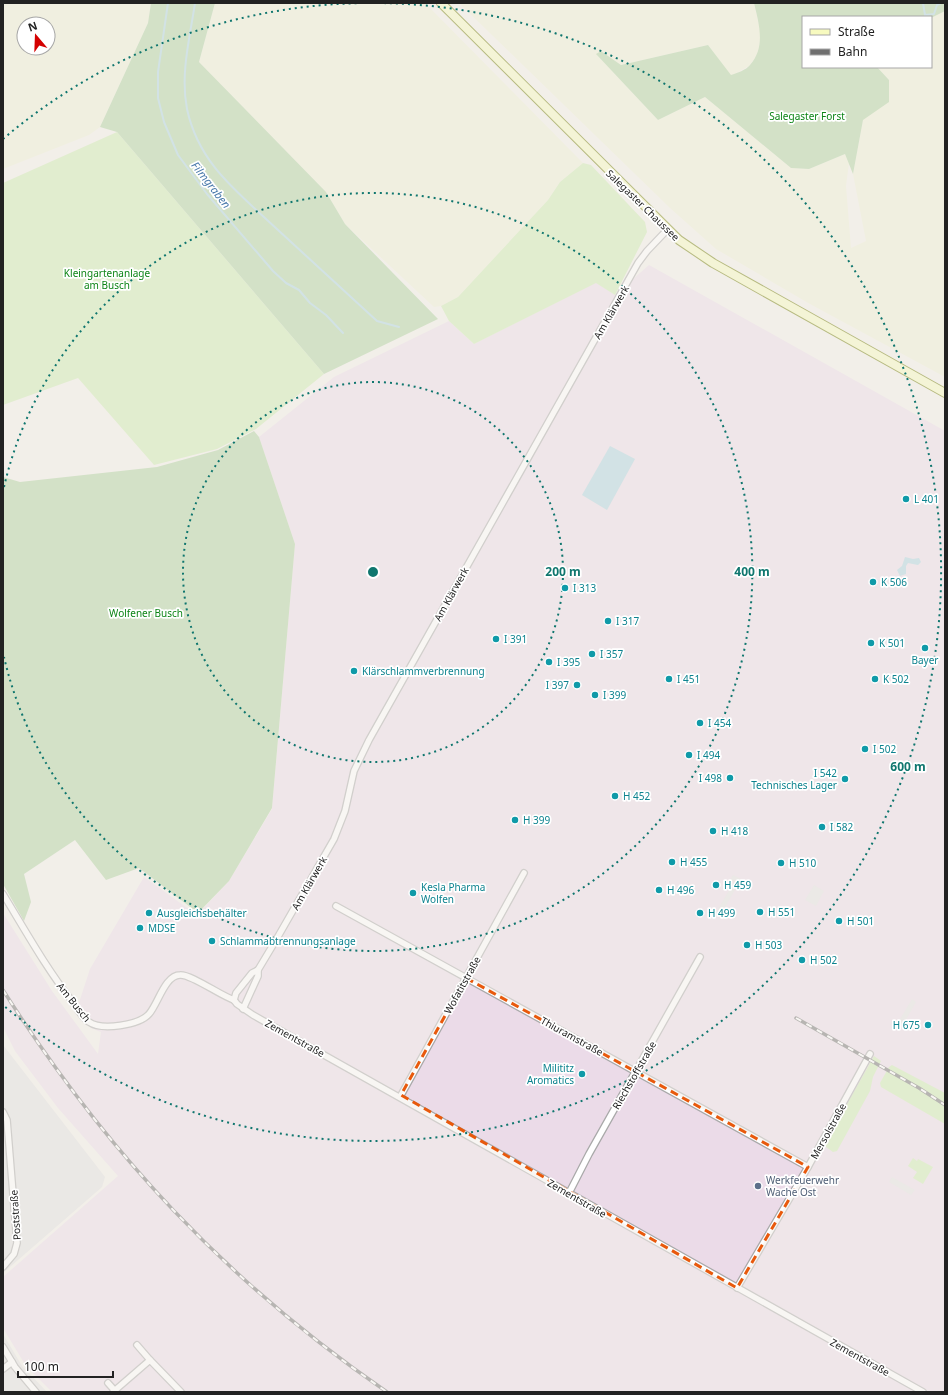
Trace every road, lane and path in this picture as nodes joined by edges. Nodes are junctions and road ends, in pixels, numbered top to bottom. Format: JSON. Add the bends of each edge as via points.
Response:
{"nodes":[{"id":1,"x":441,"y":3,"type":"edge"},
{"id":2,"x":667,"y":230,"type":"junction"},
{"id":3,"x":945,"y":393,"type":"edge"},
{"id":4,"x":524,"y":873,"type":"dead end"},
{"id":5,"x":3,"y":894,"type":"edge"},
{"id":6,"x":336,"y":906,"type":"dead end"},
{"id":7,"x":700,"y":957,"type":"dead end"},
{"id":8,"x":258,"y":970,"type":"junction"},
{"id":9,"x":466,"y":978,"type":"junction"},
{"id":10,"x":234,"y":1000,"type":"junction"},
{"id":11,"x":243,"y":1009,"type":"junction"},
{"id":12,"x":870,"y":1055,"type":"dead end"},
{"id":13,"x":635,"y":1071,"type":"junction"},
{"id":14,"x":400,"y":1097,"type":"junction"},
{"id":15,"x":3,"y":1112,"type":"edge"},
{"id":16,"x":808,"y":1167,"type":"junction"},
{"id":17,"x":569,"y":1193,"type":"junction"},
{"id":18,"x":3,"y":1267,"type":"edge"},
{"id":19,"x":738,"y":1288,"type":"junction"},
{"id":20,"x":137,"y":1345,"type":"dead end"},
{"id":21,"x":3,"y":1347,"type":"edge"},
{"id":22,"x":150,"y":1360,"type":"junction"},
{"id":23,"x":12,"y":1362,"type":"junction"},
{"id":24,"x":3,"y":1369,"type":"edge"},
{"id":25,"x":108,"y":1383,"type":"dead end"},
{"id":26,"x":114,"y":1391,"type":"edge"},
{"id":27,"x":36,"y":1392,"type":"edge"},
{"id":28,"x":181,"y":1392,"type":"edge"},
{"id":29,"x":923,"y":1392,"type":"edge"}],
"edges":[{"from":1,"to":2,"type":"main road","name":"Salegaster Chaussee"},
{"from":2,"to":3,"type":"main road","name":"Salegaster Chaussee","via":[[702,256]]},
{"from":2,"to":8,"type":"street","name":"Am Klärwerk","via":[[638,264],[366,744],[354,771],[345,811],[337,832]]},
{"from":4,"to":9,"type":"street","name":"Wofatitstraße"},
{"from":5,"to":10,"type":"street","name":"Am Busch","via":[[58,983],[86,1020],[94,1025],[130,1024],[143,1019],[150,1013],[170,979],[177,975],[188,976],[223,997]]},
{"from":6,"to":9,"type":"street","name":"Thiuramstraße"},
{"from":7,"to":13,"type":"street","name":"Riechstoffstraße"},
{"from":8,"to":10,"type":"street","name":"Am Klärwerk","via":[[252,973],[236,993]]},
{"from":8,"to":11,"type":"street","name":"Am Klärwerk","via":[[258,976]]},
{"from":9,"to":13,"type":"street","name":"Thiuramstraße"},
{"from":9,"to":14,"type":"street","name":"Wofatitstraße"},
{"from":10,"to":11,"type":"street","name":"Zementstraße"},
{"from":11,"to":14,"type":"street","name":"Zementstraße"},
{"from":12,"to":16,"type":"street","name":"Mersolstraße"},
{"from":13,"to":16,"type":"street","name":"Thiuramstraße"},
{"from":13,"to":17,"type":"street","name":"Riechstoffstraße"},
{"from":14,"to":17,"type":"street","name":"Zementstraße"},
{"from":15,"to":18,"type":"street","name":"Poststraße","via":[[7,1120],[17,1243],[14,1254]]},
{"from":16,"to":19,"type":"street","name":"Mersolstraße"},
{"from":17,"to":19,"type":"street","name":"Zementstraße"},
{"from":19,"to":29,"type":"street","name":"Zementstraße"},
{"from":20,"to":22,"type":"street"},
{"from":21,"to":23,"type":"street"},
{"from":22,"to":26,"type":"street"},
{"from":22,"to":28,"type":"street"},
{"from":23,"to":24,"type":"street"},
{"from":23,"to":27,"type":"street"},
{"from":25,"to":26,"type":"street"}]}
